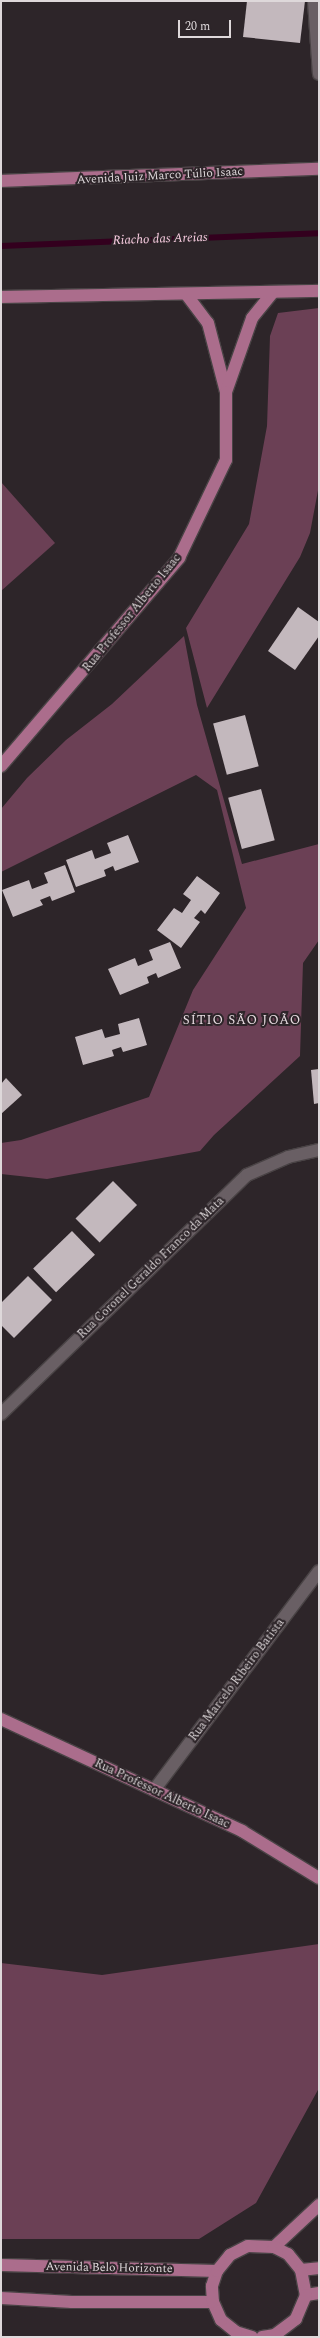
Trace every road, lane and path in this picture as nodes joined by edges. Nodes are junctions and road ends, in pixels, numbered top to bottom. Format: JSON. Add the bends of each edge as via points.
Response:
{"nodes":[{"id":1,"x":314,"y":1,"type":"edge"},
{"id":2,"x":319,"y":74,"type":"edge"},
{"id":3,"x":319,"y":169,"type":"edge"},
{"id":4,"x":1,"y":181,"type":"edge"},
{"id":5,"x":319,"y":291,"type":"edge"},
{"id":6,"x":274,"y":292,"type":"junction"},
{"id":7,"x":186,"y":294,"type":"junction"},
{"id":8,"x":1,"y":297,"type":"edge"},
{"id":9,"x":226,"y":392,"type":"junction"},
{"id":10,"x":1,"y":766,"type":"edge"},
{"id":11,"x":319,"y":1150,"type":"edge"},
{"id":12,"x":1,"y":1414,"type":"edge"},
{"id":13,"x":319,"y":1571,"type":"edge"},
{"id":14,"x":1,"y":1719,"type":"edge"},
{"id":15,"x":154,"y":1790,"type":"junction"},
{"id":16,"x":319,"y":1878,"type":"edge"},
{"id":17,"x":319,"y":2205,"type":"edge"},
{"id":18,"x":274,"y":2247,"type":"junction"},
{"id":19,"x":1,"y":2265,"type":"edge"},
{"id":20,"x":319,"y":2268,"type":"edge"},
{"id":21,"x":217,"y":2270,"type":"junction"},
{"id":22,"x":301,"y":2270,"type":"junction"},
{"id":23,"x":319,"y":2294,"type":"edge"},
{"id":24,"x":306,"y":2295,"type":"junction"},
{"id":25,"x":1,"y":2298,"type":"edge"},
{"id":26,"x":213,"y":2302,"type":"junction"},
{"id":27,"x":275,"y":2336,"type":"edge"},
{"id":28,"x":252,"y":2337,"type":"edge"},
{"id":29,"x":262,"y":2337,"type":"edge"}],
"edges":[{"from":1,"to":2,"type":"street"},
{"from":3,"to":4,"type":"main road","name":"Avenida Juiz Marco Túlio Isaac"},
{"from":5,"to":6,"type":"main road"},
{"from":6,"to":7,"type":"main road"},
{"from":6,"to":9,"type":"main road","via":[[252,318]]},
{"from":7,"to":8,"type":"main road"},
{"from":7,"to":9,"type":"main road","via":[[208,323]]},
{"from":9,"to":10,"type":"main road","name":"Rua Professor Alberto Isaac","via":[[226,460],[179,558]]},
{"from":11,"to":12,"type":"street","name":"Rua Coronel Geraldo Franco da Mata","via":[[288,1157],[247,1175]]},
{"from":13,"to":15,"type":"street","name":"Rua Marcelo Ribeiro Batista"},
{"from":14,"to":15,"type":"main road","name":"Rua Professor Alberto Isaac"},
{"from":15,"to":16,"type":"main road","name":"Rua Professor Alberto Isaac","via":[[242,1831]]},
{"from":17,"to":18,"type":"main road"},
{"from":18,"to":21,"type":"main road","via":[[248,2246],[230,2255]]},
{"from":18,"to":22,"type":"main road","via":[[288,2254]]},
{"from":19,"to":21,"type":"main road","name":"Avenida Belo Horizonte"},
{"from":20,"to":22,"type":"main road"},
{"from":21,"to":26,"type":"main road","via":[[212,2286]]},
{"from":22,"to":24,"type":"main road"},
{"from":23,"to":24,"type":"main road"},
{"from":24,"to":27,"type":"main road","via":[[296,2319]]},
{"from":25,"to":26,"type":"main road","via":[[72,2302]]},
{"from":26,"to":28,"type":"main road","via":[[221,2320],[236,2332]]},
{"from":27,"to":29,"type":"main road"}]}
